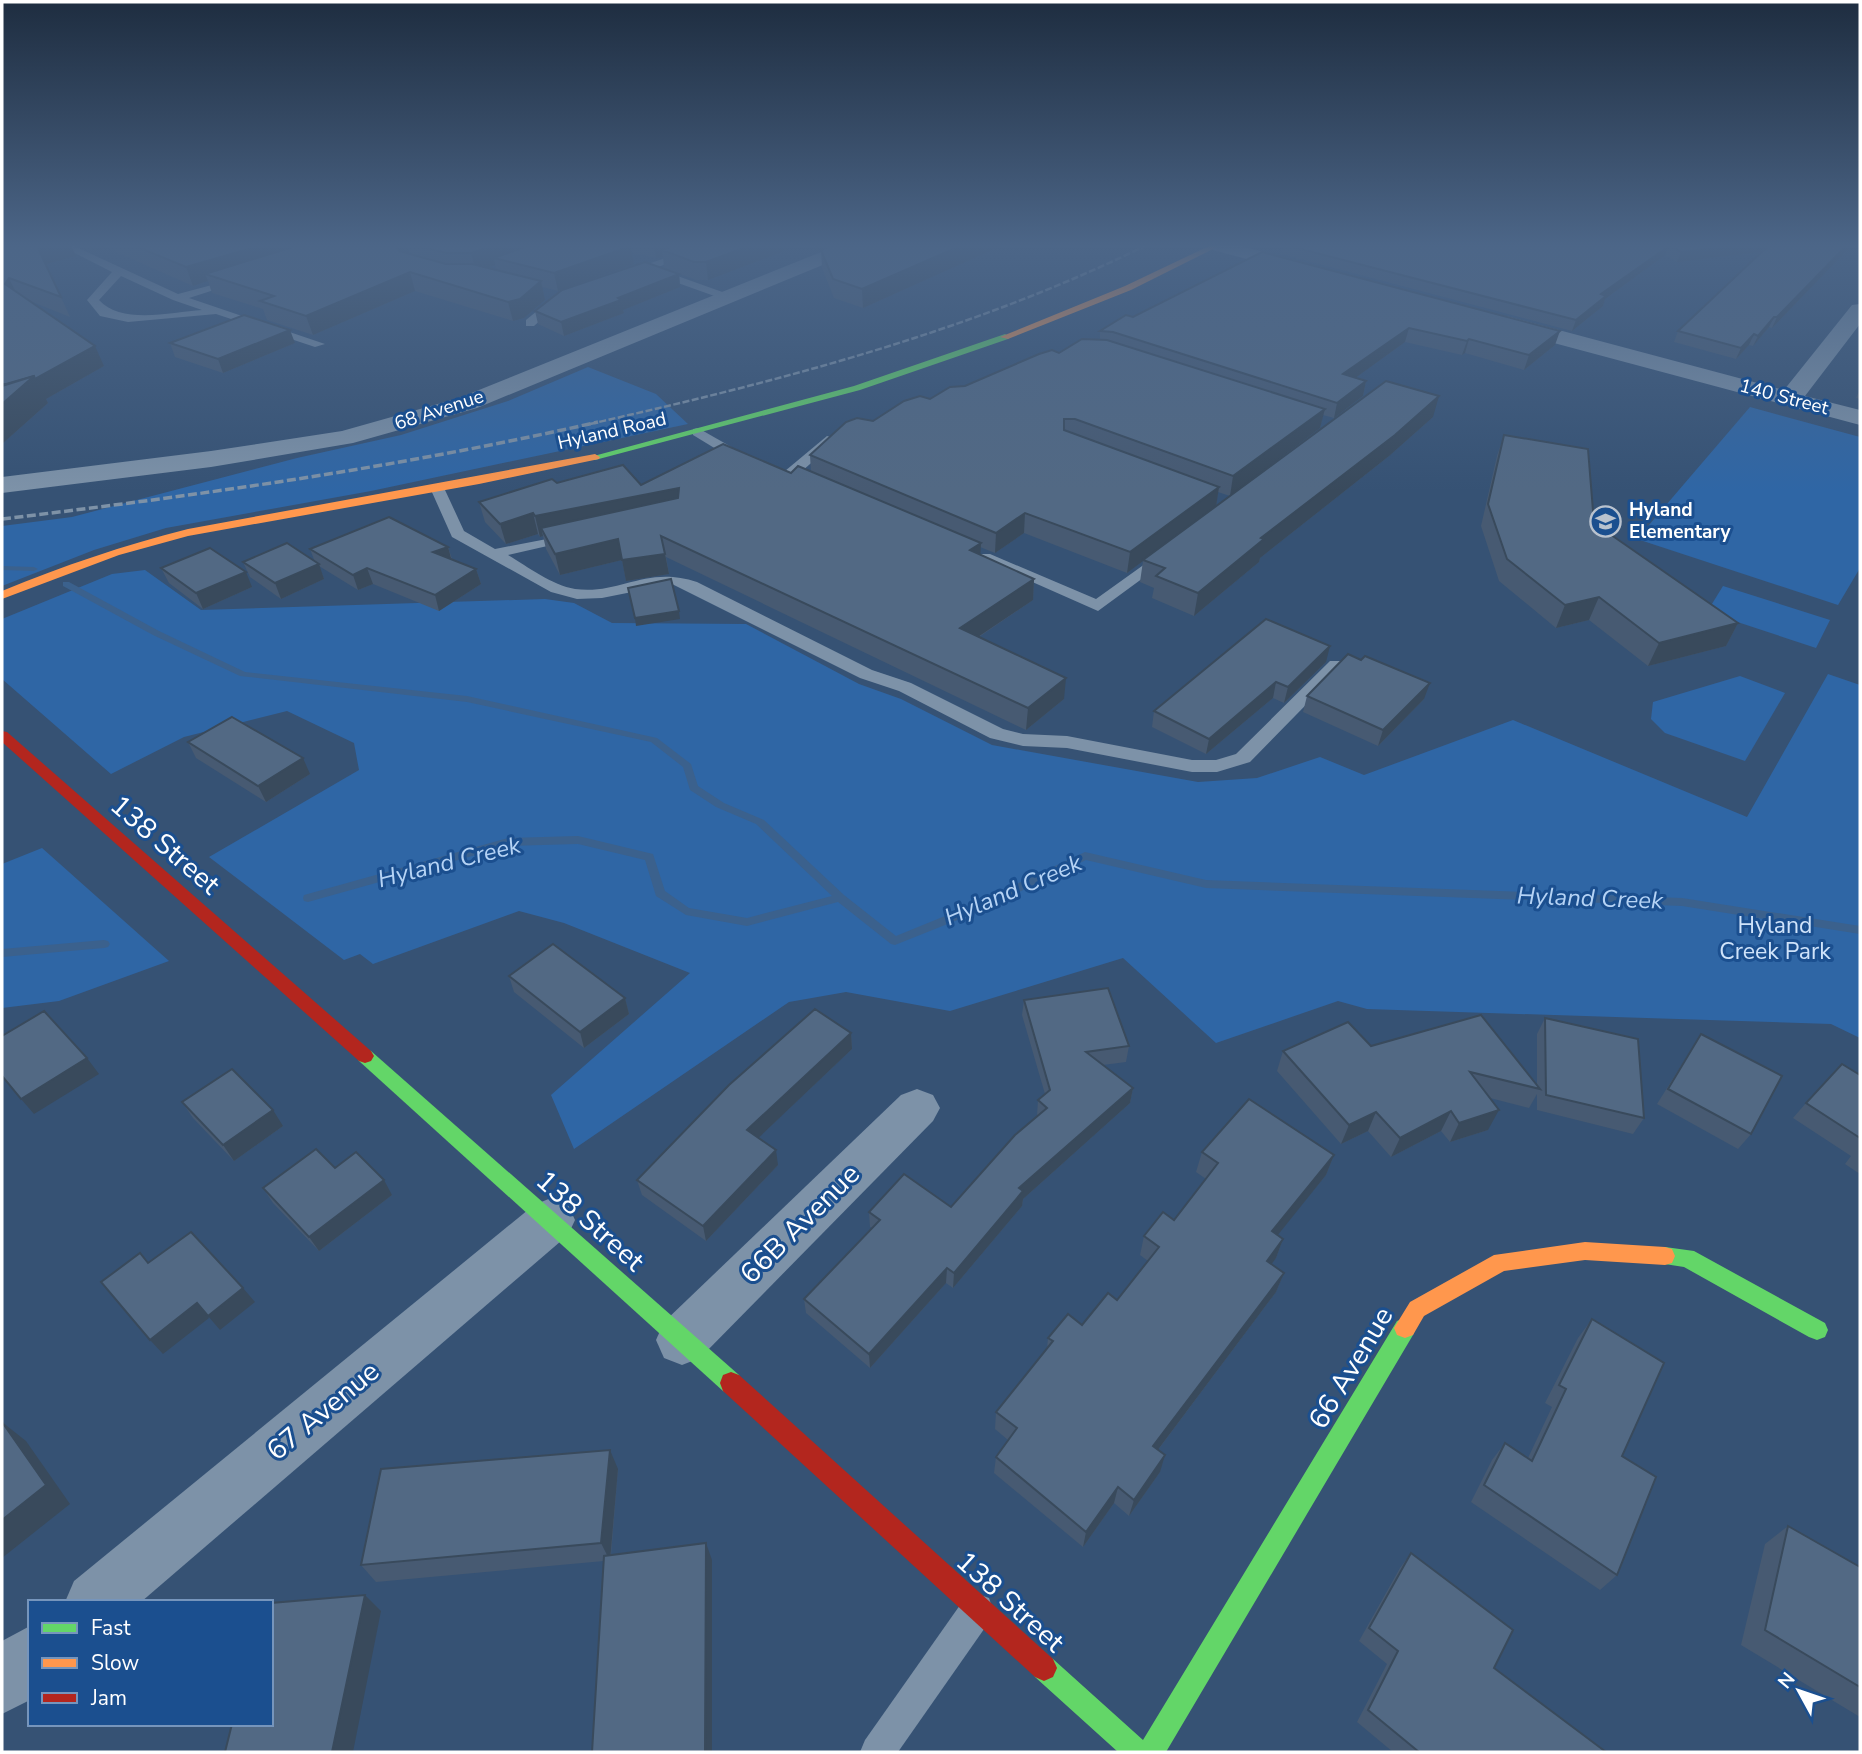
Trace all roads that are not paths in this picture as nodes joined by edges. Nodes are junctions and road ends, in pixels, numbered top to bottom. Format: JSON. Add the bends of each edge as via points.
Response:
{"nodes":[{"id":1,"x":270,"y":328,"type":"edge"},
{"id":2,"x":648,"y":328,"type":"edge"},
{"id":3,"x":1034,"y":328,"type":"edge"},
{"id":4,"x":1527,"y":328,"type":"edge"},
{"id":5,"x":1846,"y":328,"type":"edge"},
{"id":6,"x":319,"y":344,"type":"dead end"},
{"id":7,"x":1790,"y":399,"type":"junction"},
{"id":8,"x":1860,"y":418,"type":"edge"},
{"id":9,"x":698,"y":432,"type":"junction"},
{"id":10,"x":851,"y":432,"type":"edge"},
{"id":11,"x":755,"y":463,"type":"edge"},
{"id":12,"x":790,"y":474,"type":"edge"},
{"id":13,"x":2,"y":485,"type":"edge"},
{"id":14,"x":438,"y":490,"type":"junction"},
{"id":15,"x":584,"y":534,"type":"edge"},
{"id":16,"x":1176,"y":547,"type":"edge"},
{"id":17,"x":970,"y":551,"type":"edge"},
{"id":18,"x":493,"y":554,"type":"junction"},
{"id":19,"x":2,"y":595,"type":"edge"},
{"id":20,"x":1336,"y":666,"type":"edge"},
{"id":21,"x":2,"y":736,"type":"edge"},
{"id":22,"x":918,"y":1108,"type":"dead end"},
{"id":23,"x":551,"y":1220,"type":"junction"},
{"id":24,"x":1817,"y":1330,"type":"dead end"},
{"id":25,"x":681,"y":1340,"type":"junction"},
{"id":26,"x":97,"y":1600,"type":"edge"},
{"id":27,"x":979,"y":1608,"type":"junction"},
{"id":28,"x":28,"y":1659,"type":"edge"},
{"id":29,"x":2,"y":1684,"type":"edge"},
{"id":30,"x":877,"y":1752,"type":"edge"},
{"id":31,"x":1137,"y":1752,"type":"edge"},
{"id":32,"x":1151,"y":1752,"type":"edge"}],
"edges":[{"from":1,"to":6,"type":"lane"},
{"from":2,"to":13,"type":"street","name":"68 Avenue","via":[[468,403],[375,431],[224,457]]},
{"from":3,"to":9,"type":"street","name":"Hyland Road","via":[[849,391]]},
{"from":4,"to":7,"type":"street","name":"140 Street"},
{"from":5,"to":7,"type":"street"},
{"from":7,"to":8,"type":"street","name":"140 Street"},
{"from":9,"to":11,"type":"lane"},
{"from":9,"to":14,"type":"street","name":"Hyland Road"},
{"from":10,"to":12,"type":"lane","via":[[825,441]]},
{"from":14,"to":18,"type":"lane","via":[[457,534]]},
{"from":14,"to":19,"type":"street","name":"Hyland Road","via":[[170,538],[93,559]]},
{"from":15,"to":18,"type":"lane"},
{"from":16,"to":17,"type":"lane","via":[[1098,606]]},
{"from":18,"to":20,"type":"lane","via":[[557,589],[577,594],[673,579],[997,734],[1192,766],[1217,766],[1242,758]]},
{"from":21,"to":23,"type":"street","name":"138 Street"},
{"from":22,"to":25,"type":"street","name":"66B Avenue"},
{"from":23,"to":25,"type":"street","name":"138 Street"},
{"from":23,"to":26,"type":"street","name":"67 Avenue"},
{"from":24,"to":32,"type":"street","name":"66 Avenue","via":[[1687,1258],[1586,1251],[1501,1262],[1417,1309]]},
{"from":25,"to":27,"type":"street","name":"138 Street"},
{"from":27,"to":30,"type":"lane"},
{"from":27,"to":31,"type":"street","name":"138 Street"},
{"from":28,"to":29,"type":"street"}]}
